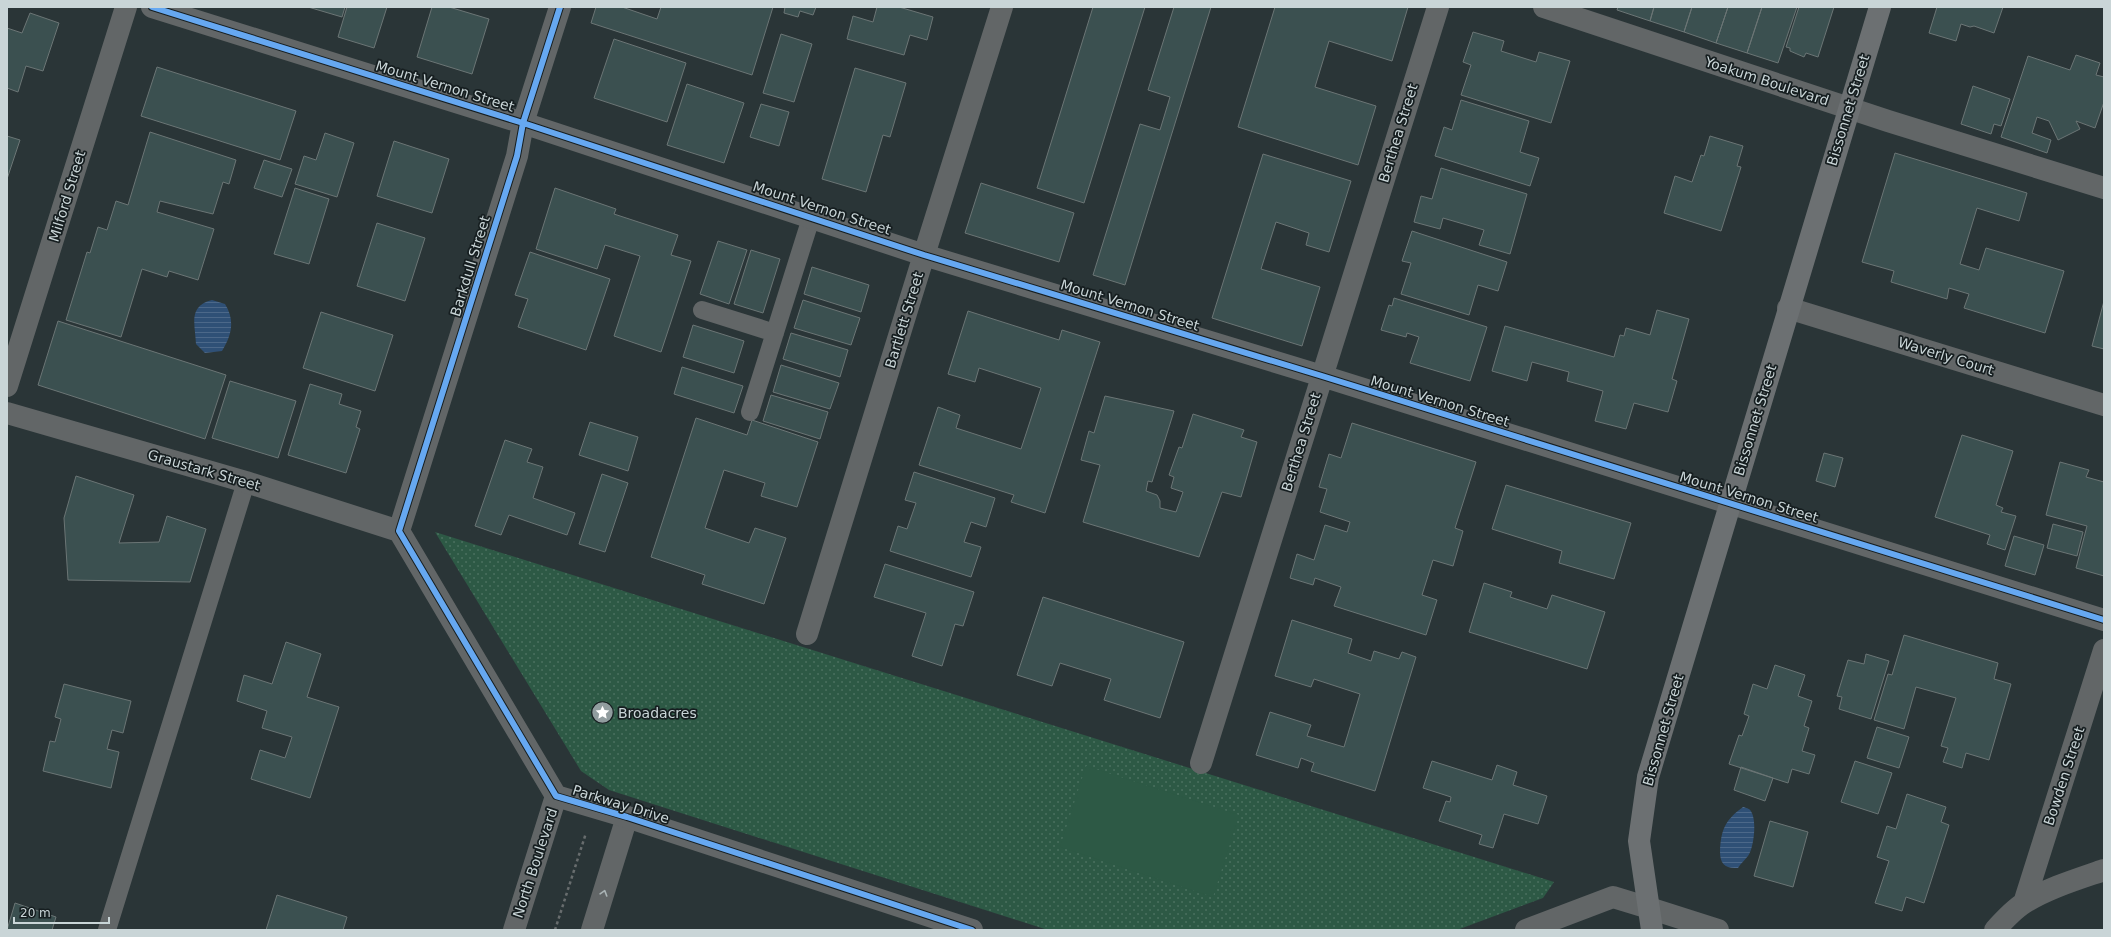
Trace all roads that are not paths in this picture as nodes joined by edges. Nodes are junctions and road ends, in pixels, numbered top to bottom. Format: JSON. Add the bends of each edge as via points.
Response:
{"nodes":[{"id":1,"x":126,"y":7,"type":"edge"},
{"id":2,"x":152,"y":7,"type":"edge"},
{"id":3,"x":560,"y":7,"type":"edge"},
{"id":4,"x":1002,"y":7,"type":"edge"},
{"id":5,"x":1438,"y":7,"type":"edge"},
{"id":6,"x":1544,"y":7,"type":"edge"},
{"id":7,"x":1880,"y":7,"type":"edge"},
{"id":8,"x":1848,"y":108,"type":"junction"},
{"id":9,"x":523,"y":123,"type":"junction"},
{"id":10,"x":2104,"y":188,"type":"edge"},
{"id":11,"x":811,"y":218,"type":"junction"},
{"id":12,"x":924,"y":255,"type":"junction"},
{"id":13,"x":1788,"y":308,"type":"junction"},
{"id":14,"x":702,"y":310,"type":"dead end"},
{"id":15,"x":775,"y":333,"type":"junction"},
{"id":16,"x":1322,"y":376,"type":"junction"},
{"id":17,"x":7,"y":386,"type":"edge"},
{"id":18,"x":2104,"y":405,"type":"edge"},
{"id":19,"x":750,"y":412,"type":"dead end"},
{"id":20,"x":7,"y":413,"type":"edge"},
{"id":21,"x":246,"y":482,"type":"junction"},
{"id":22,"x":1730,"y":504,"type":"junction"},
{"id":23,"x":399,"y":531,"type":"junction"},
{"id":24,"x":2104,"y":620,"type":"edge"},
{"id":25,"x":807,"y":634,"type":"dead end"},
{"id":26,"x":2104,"y":650,"type":"edge"},
{"id":27,"x":1201,"y":763,"type":"dead end"},
{"id":28,"x":556,"y":796,"type":"junction"},
{"id":29,"x":627,"y":818,"type":"junction"},
{"id":30,"x":2104,"y":870,"type":"edge"},
{"id":31,"x":2024,"y":903,"type":"junction"},
{"id":32,"x":1649,"y":908,"type":"junction"},
{"id":33,"x":107,"y":930,"type":"edge"},
{"id":34,"x":514,"y":930,"type":"edge"},
{"id":35,"x":592,"y":930,"type":"edge"},
{"id":36,"x":972,"y":930,"type":"edge"},
{"id":37,"x":1526,"y":930,"type":"edge"},
{"id":38,"x":1652,"y":930,"type":"edge"},
{"id":39,"x":1718,"y":930,"type":"edge"},
{"id":40,"x":1995,"y":930,"type":"edge"}],
"edges":[{"from":1,"to":17,"type":"street","name":"Milford Street"},
{"from":2,"to":9,"type":"street","name":"Mount Vernon Street"},
{"from":3,"to":9,"type":"street","name":"Barkdull Street"},
{"from":4,"to":12,"type":"street","name":"Bartlett Street"},
{"from":5,"to":16,"type":"street","name":"Berthea Street"},
{"from":6,"to":8,"type":"street","name":"Yoakum Boulevard"},
{"from":7,"to":8,"type":"main road","name":"Bissonnet Street"},
{"from":8,"to":10,"type":"street","name":"Yoakum Boulevard"},
{"from":8,"to":13,"type":"main road","name":"Bissonnet Street"},
{"from":9,"to":11,"type":"street","name":"Mount Vernon Street"},
{"from":9,"to":23,"type":"street","name":"Barkdull Street","via":[[517,156]]},
{"from":11,"to":12,"type":"street","name":"Mount Vernon Street"},
{"from":11,"to":15,"type":"lane"},
{"from":12,"to":16,"type":"street","name":"Mount Vernon Street"},
{"from":12,"to":25,"type":"street","name":"Bartlett Street"},
{"from":13,"to":18,"type":"street","name":"Waverly Court"},
{"from":13,"to":22,"type":"main road","name":"Bissonnet Street"},
{"from":14,"to":15,"type":"lane"},
{"from":15,"to":19,"type":"lane"},
{"from":16,"to":22,"type":"street","name":"Mount Vernon Street"},
{"from":16,"to":27,"type":"street","name":"Berthea Street"},
{"from":20,"to":21,"type":"street","name":"Graustark Street"},
{"from":21,"to":23,"type":"street","name":"Graustark Street"},
{"from":21,"to":33,"type":"lane"},
{"from":22,"to":24,"type":"street","name":"Mount Vernon Street"},
{"from":22,"to":32,"type":"main road","name":"Bissonnet Street","via":[[1648,777],[1639,841]]},
{"from":23,"to":28,"type":"street","name":"Parkway Drive"},
{"from":26,"to":31,"type":"street","name":"Bowden Street"},
{"from":28,"to":29,"type":"street","name":"Parkway Drive"},
{"from":28,"to":34,"type":"street","name":"North Boulevard"},
{"from":35,"to":29,"type":"street","one_way":true},
{"from":29,"to":36,"type":"street","name":"Parkway Drive"},
{"from":30,"to":31,"type":"street"},
{"from":31,"to":40,"type":"street"},
{"from":32,"to":37,"type":"street","via":[[1614,897]]},
{"from":32,"to":38,"type":"main road","name":"Bissonnet Street"},
{"from":32,"to":39,"type":"street"}]}
